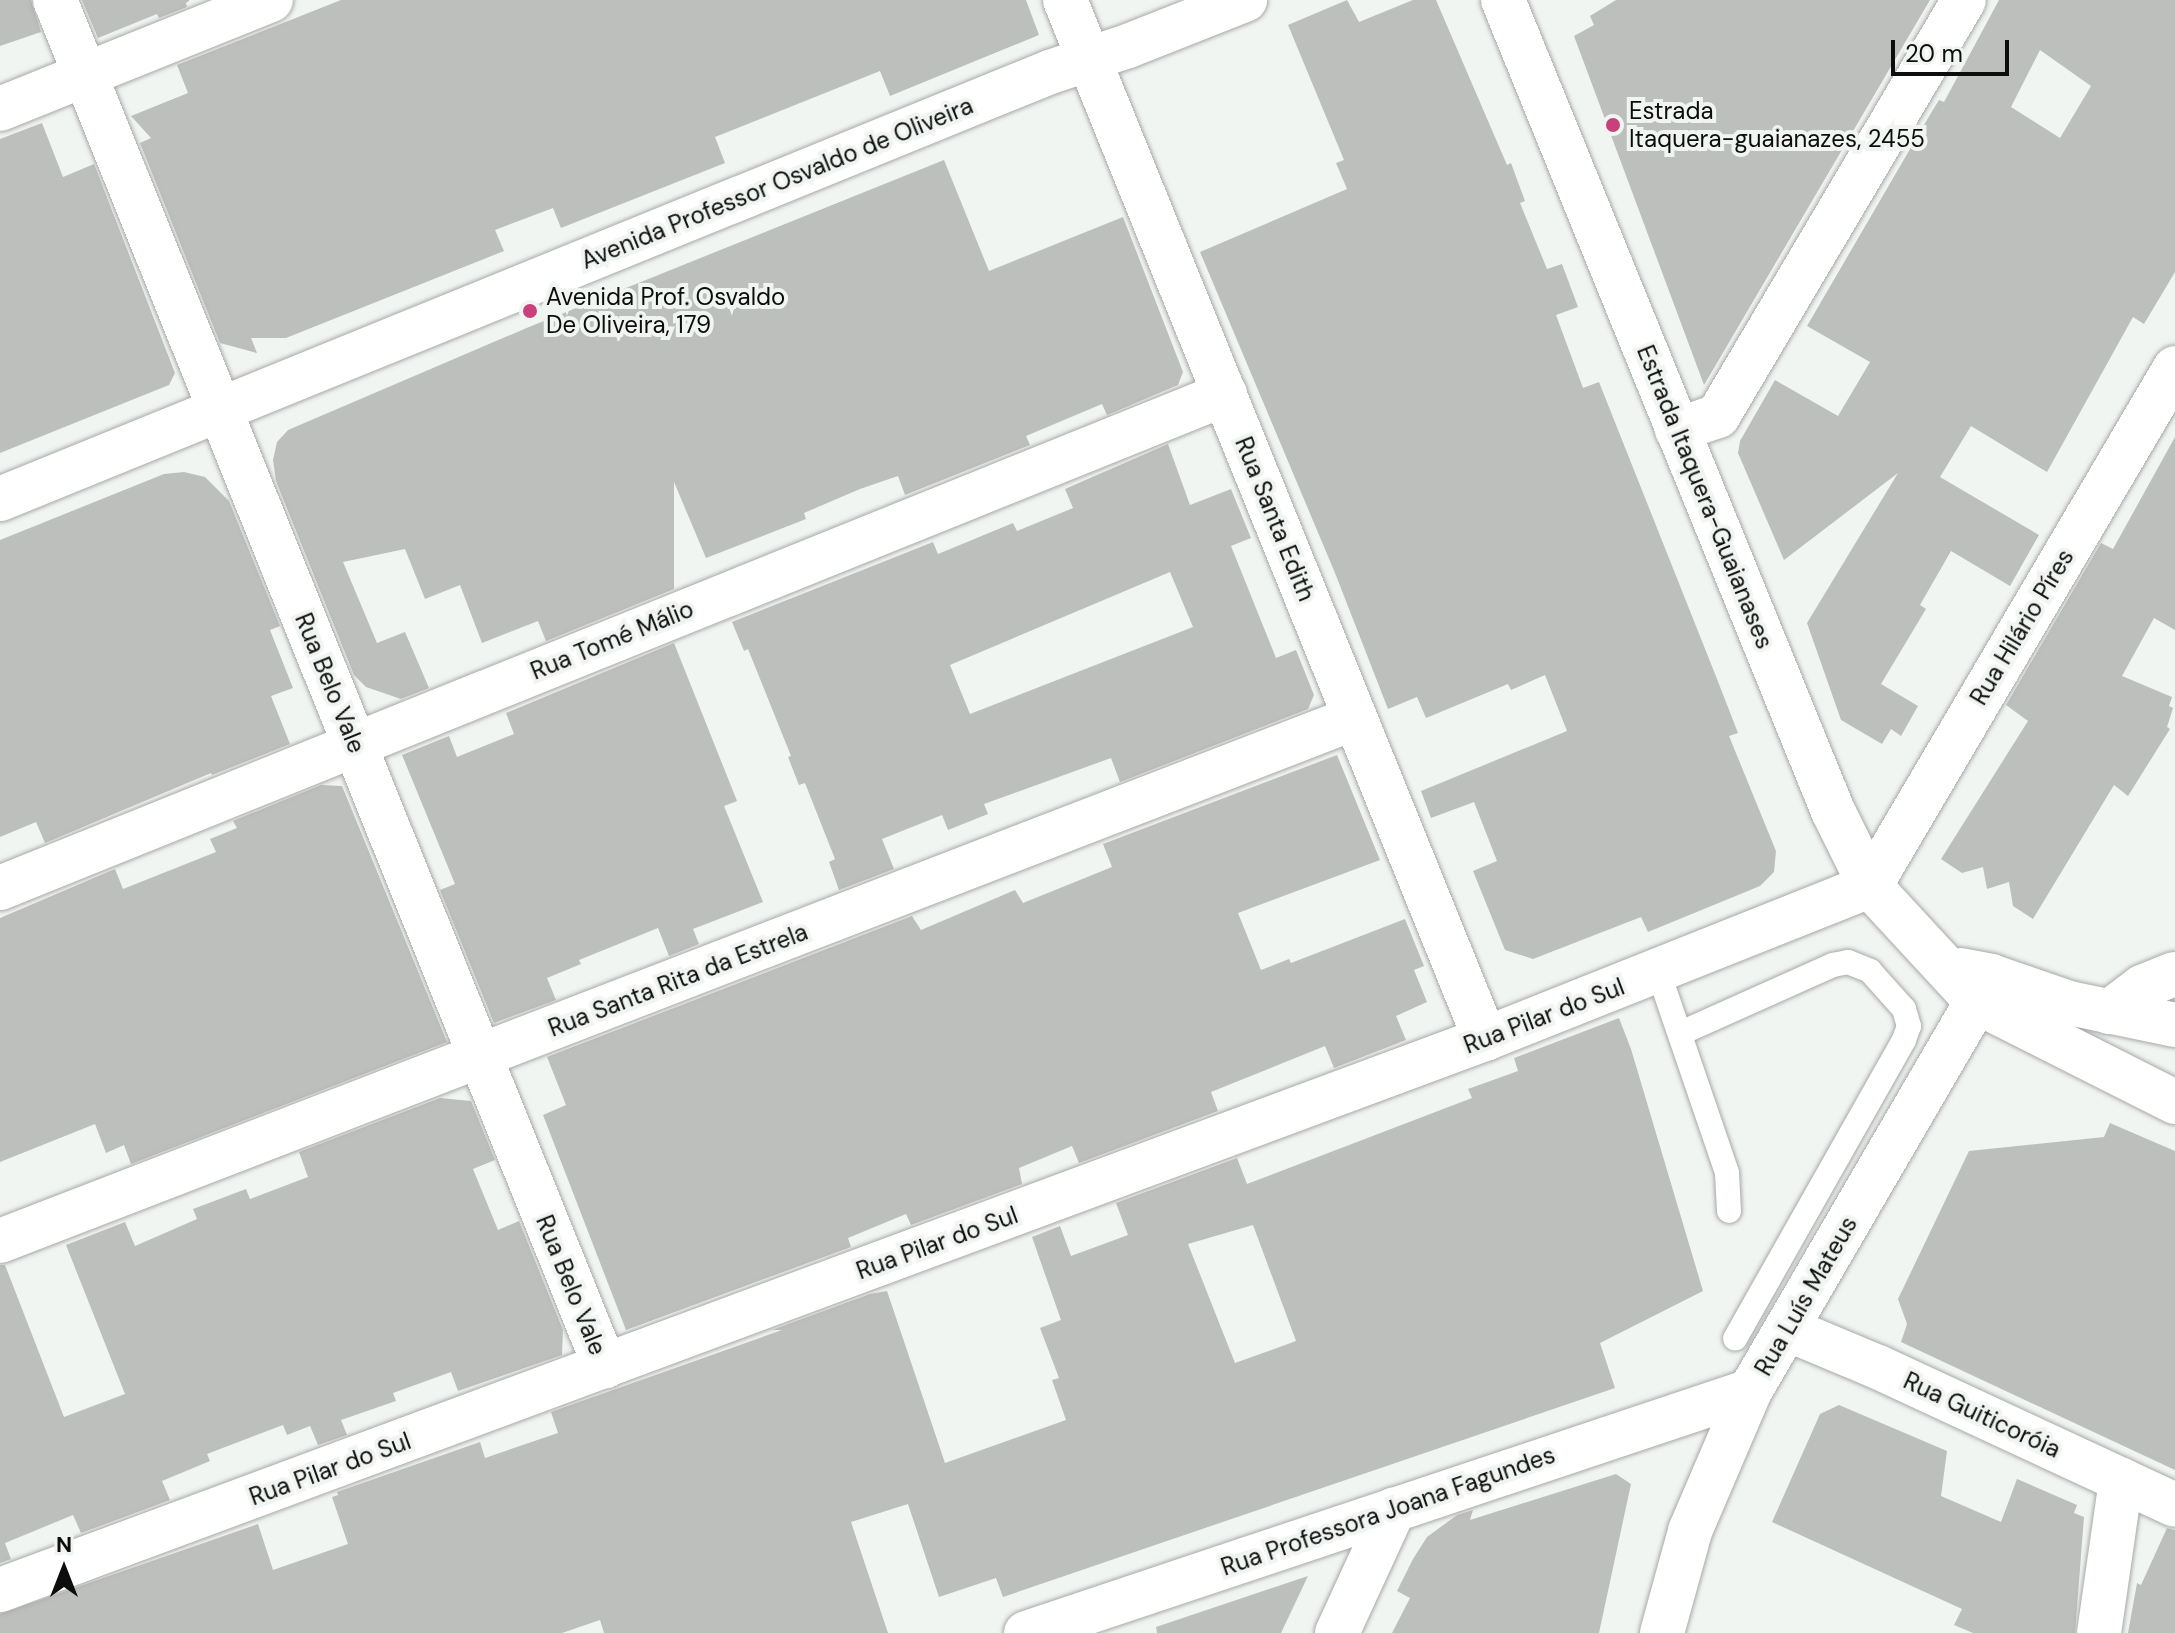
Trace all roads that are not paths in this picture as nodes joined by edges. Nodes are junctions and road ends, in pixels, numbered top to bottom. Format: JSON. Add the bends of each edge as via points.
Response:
{"nodes":[{"id":1,"x":55,"y":0,"type":"edge"},
{"id":2,"x":271,"y":0,"type":"edge"},
{"id":3,"x":1065,"y":0,"type":"edge"},
{"id":4,"x":1245,"y":0,"type":"edge"},
{"id":5,"x":1503,"y":0,"type":"edge"},
{"id":6,"x":1964,"y":0,"type":"edge"},
{"id":7,"x":1089,"y":59,"type":"junction"},
{"id":8,"x":85,"y":75,"type":"junction"},
{"id":9,"x":0,"y":109,"type":"edge"},
{"id":10,"x":2175,"y":368,"type":"edge"},
{"id":11,"x":1225,"y":394,"type":"junction"},
{"id":12,"x":220,"y":409,"type":"junction"},
{"id":13,"x":1677,"y":430,"type":"junction"},
{"id":14,"x":0,"y":499,"type":"edge"},
{"id":15,"x":1355,"y":718,"type":"junction"},
{"id":16,"x":354,"y":743,"type":"junction"},
{"id":17,"x":1870,"y":886,"type":"junction"},
{"id":18,"x":0,"y":888,"type":"edge"},
{"id":19,"x":1658,"y":971,"type":"junction"},
{"id":20,"x":2175,"y":974,"type":"edge"},
{"id":21,"x":1984,"y":989,"type":"junction"},
{"id":22,"x":2109,"y":1012,"type":"junction"},
{"id":23,"x":2175,"y":1025,"type":"edge"},
{"id":24,"x":1681,"y":1033,"type":"junction"},
{"id":25,"x":1485,"y":1039,"type":"junction"},
{"id":26,"x":480,"y":1057,"type":"junction"},
{"id":27,"x":2175,"y":1102,"type":"edge"},
{"id":28,"x":1852,"y":1132,"type":"junction"},
{"id":29,"x":1888,"y":1155,"type":"junction"},
{"id":30,"x":1729,"y":1211,"type":"dead end"},
{"id":31,"x":0,"y":1241,"type":"edge"},
{"id":32,"x":1787,"y":1329,"type":"junction"},
{"id":33,"x":1735,"y":1339,"type":"dead end"},
{"id":34,"x":605,"y":1367,"type":"junction"},
{"id":35,"x":1750,"y":1391,"type":"junction"},
{"id":36,"x":2121,"y":1480,"type":"junction"},
{"id":37,"x":2175,"y":1505,"type":"edge"},
{"id":38,"x":1394,"y":1509,"type":"junction"},
{"id":39,"x":0,"y":1590,"type":"edge"},
{"id":40,"x":1026,"y":1633,"type":"edge"},
{"id":41,"x":1337,"y":1633,"type":"edge"},
{"id":42,"x":1662,"y":1633,"type":"edge"},
{"id":43,"x":2099,"y":1633,"type":"edge"}],
"edges":[{"from":1,"to":8,"type":"street","name":"Rua Belo Vale"},
{"from":2,"to":8,"type":"street"},
{"from":3,"to":7,"type":"street","name":"Rua Santa Edith"},
{"from":4,"to":7,"type":"street","name":"Avenida Professor Osvaldo de Oliveira"},
{"from":5,"to":13,"type":"street","name":"Estrada Itaquera-Guaianases"},
{"from":6,"to":13,"type":"street","via":[[1718,416]]},
{"from":7,"to":11,"type":"street","name":"Rua Santa Edith"},
{"from":7,"to":12,"type":"street","name":"Avenida Professor Osvaldo de Oliveira"},
{"from":8,"to":9,"type":"street"},
{"from":8,"to":12,"type":"street","name":"Rua Belo Vale"},
{"from":10,"to":17,"type":"street","name":"Rua Hilário Píres"},
{"from":11,"to":15,"type":"street","name":"Rua Santa Edith"},
{"from":11,"to":16,"type":"street","name":"Rua Tomé Málio"},
{"from":12,"to":14,"type":"street","name":"Avenida Professor Osvaldo de Oliveira"},
{"from":12,"to":16,"type":"street","name":"Rua Belo Vale"},
{"from":13,"to":17,"type":"street","name":"Estrada Itaquera-Guaianases","via":[[1833,811]]},
{"from":15,"to":25,"type":"street","name":"Rua Santa Edith"},
{"from":15,"to":26,"type":"street","name":"Rua Santa Rita da Estrela"},
{"from":16,"to":18,"type":"street","name":"Rua Tomé Málio"},
{"from":16,"to":26,"type":"street","name":"Rua Belo Vale"},
{"from":17,"to":19,"type":"street","name":"Rua Pilar do Sul"},
{"from":17,"to":21,"type":"street","name":"Estrada Itaquera-Guaianases","via":[[1949,968]]},
{"from":19,"to":24,"type":"lane"},
{"from":19,"to":25,"type":"street","name":"Rua Pilar do Sul"},
{"from":20,"to":22,"type":"street","via":[[2142,987]]},
{"from":21,"to":22,"type":"street","name":"Estrada Itaquera-Guaianases"},
{"from":21,"to":27,"type":"street","name":"Estrada Itaquera-Guaianases"},
{"from":21,"to":29,"type":"street","name":"Rua Luís Mateus"},
{"from":22,"to":23,"type":"street","name":"Estrada Itaquera-Guaianases"},
{"from":24,"to":28,"type":"lane","via":[[1833,965],[1848,962],[1870,971],[1904,1009],[1909,1026]]},
{"from":24,"to":30,"type":"lane","via":[[1727,1173]]},
{"from":25,"to":34,"type":"street","name":"Rua Pilar do Sul"},
{"from":26,"to":31,"type":"street","name":"Rua Santa Rita da Estrela"},
{"from":26,"to":34,"type":"street","name":"Rua Belo Vale"},
{"from":28,"to":29,"type":"lane"},
{"from":28,"to":33,"type":"lane"},
{"from":29,"to":32,"type":"street","name":"Rua Luís Mateus"},
{"from":32,"to":35,"type":"street","name":"Rua Luís Mateus"},
{"from":32,"to":36,"type":"street","name":"Rua Guiticoróia"},
{"from":34,"to":39,"type":"street","name":"Rua Pilar do Sul"},
{"from":35,"to":38,"type":"street","name":"Rua Professora Joana Fagundes"},
{"from":35,"to":42,"type":"street","name":"Rua Luís Mateus","via":[[1690,1531]]},
{"from":36,"to":37,"type":"street","name":"Rua Guiticoróia"},
{"from":36,"to":43,"type":"street"},
{"from":38,"to":40,"type":"street","name":"Rua Professora Joana Fagundes"},
{"from":38,"to":41,"type":"street"}]}
